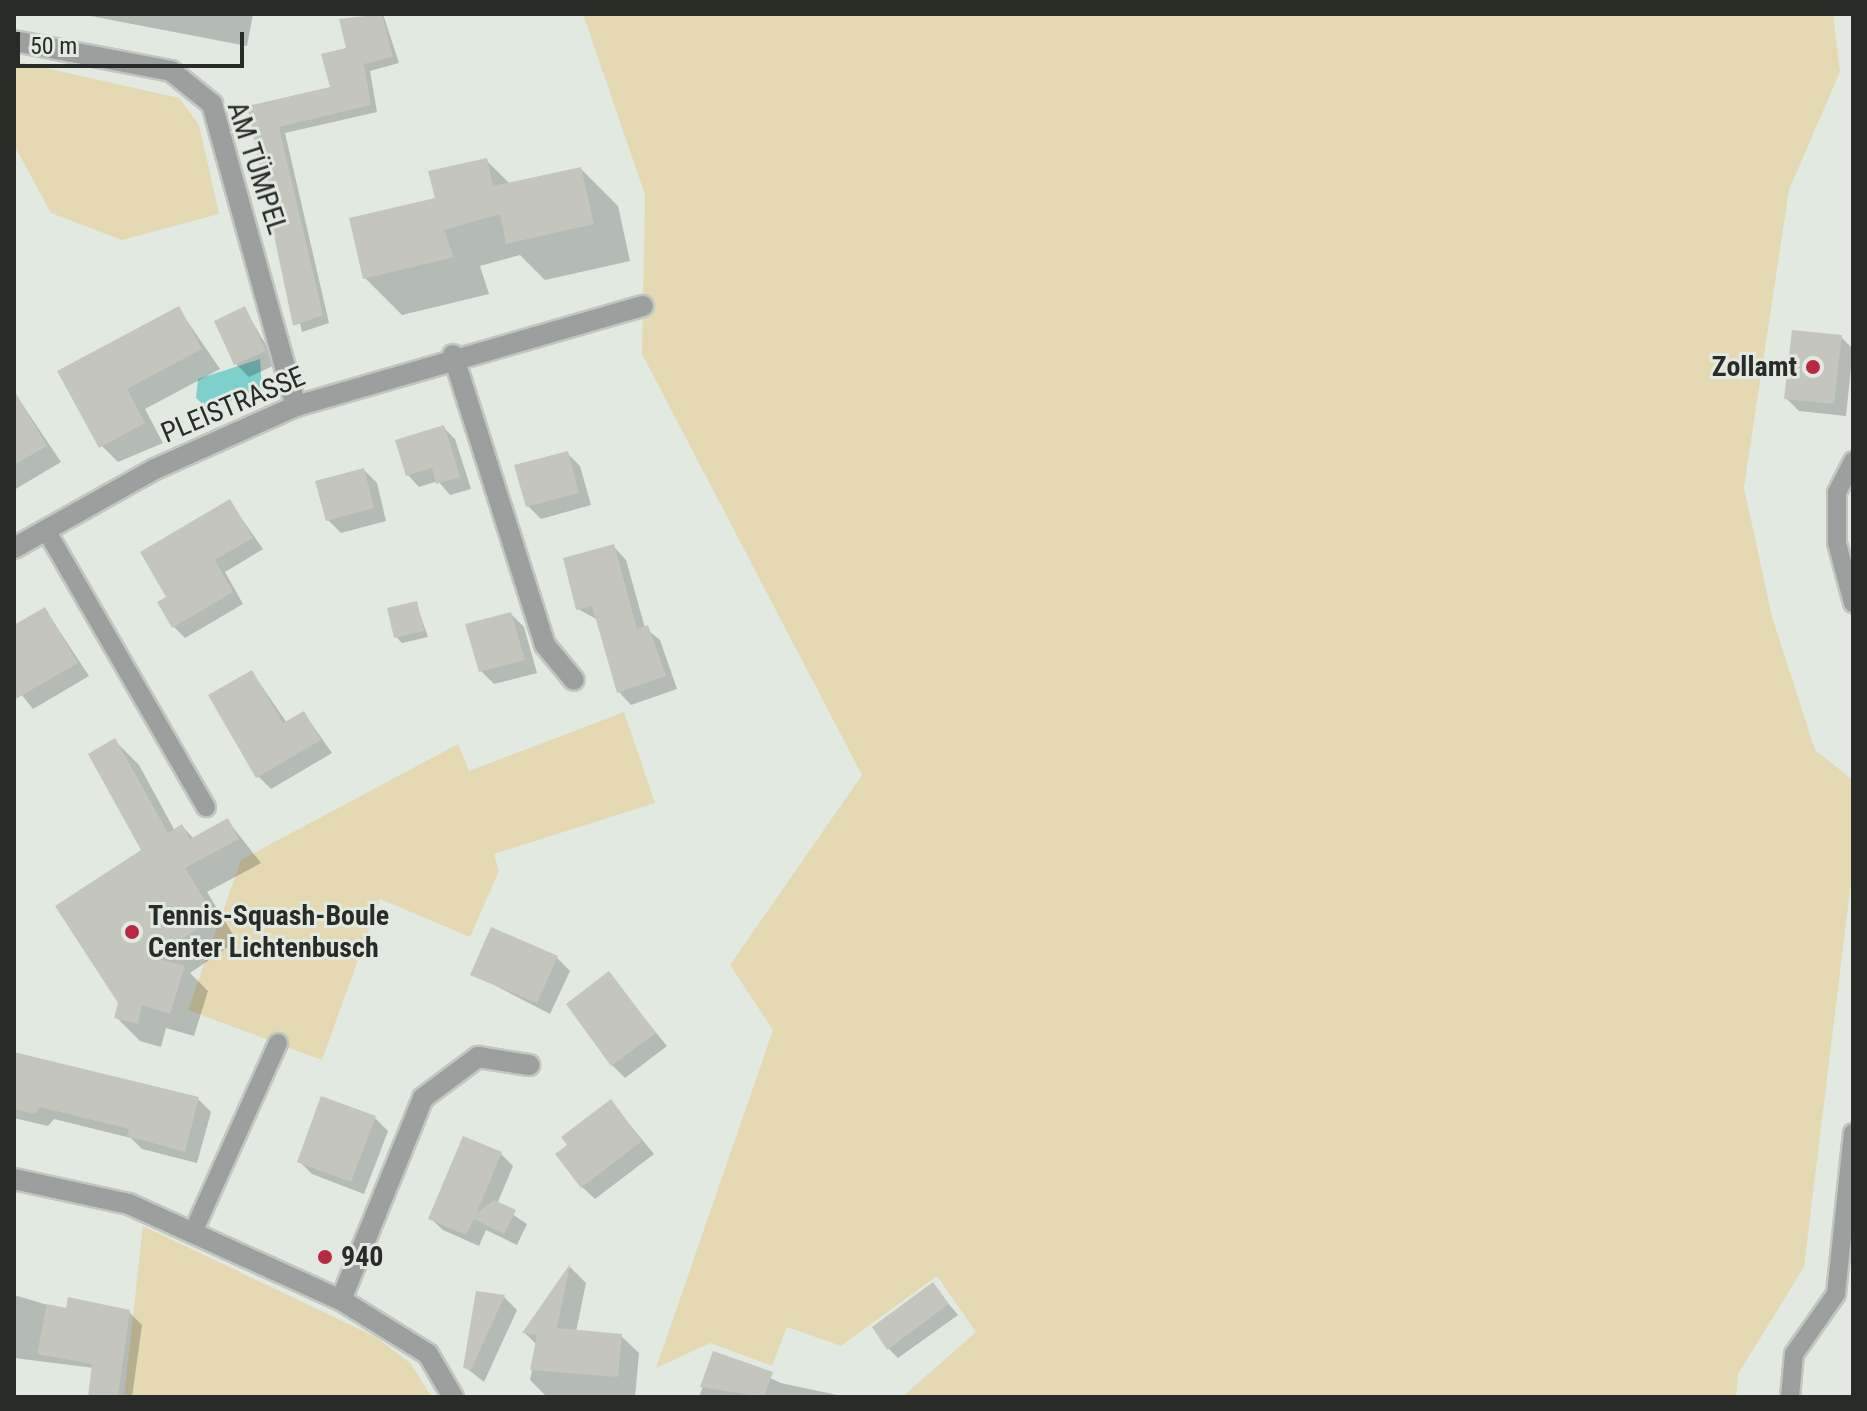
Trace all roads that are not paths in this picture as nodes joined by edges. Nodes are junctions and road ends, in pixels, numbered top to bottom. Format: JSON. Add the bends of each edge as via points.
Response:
{"nodes":[{"id":1,"x":14,"y":41,"type":"edge"},
{"id":2,"x":643,"y":306,"type":"dead end"},
{"id":3,"x":453,"y":355,"type":"junction"},
{"id":4,"x":296,"y":406,"type":"junction"},
{"id":5,"x":1853,"y":461,"type":"edge"},
{"id":6,"x":46,"y":530,"type":"junction"},
{"id":7,"x":14,"y":548,"type":"edge"},
{"id":8,"x":1853,"y":603,"type":"edge"},
{"id":9,"x":574,"y":680,"type":"dead end"},
{"id":10,"x":206,"y":807,"type":"dead end"},
{"id":11,"x":278,"y":1043,"type":"dead end"},
{"id":12,"x":529,"y":1065,"type":"dead end"},
{"id":13,"x":1853,"y":1133,"type":"edge"},
{"id":14,"x":14,"y":1179,"type":"edge"},
{"id":15,"x":194,"y":1230,"type":"junction"},
{"id":16,"x":1853,"y":1284,"type":"edge"},
{"id":17,"x":1836,"y":1294,"type":"junction"},
{"id":18,"x":341,"y":1300,"type":"junction"},
{"id":19,"x":453,"y":1397,"type":"edge"},
{"id":20,"x":1790,"y":1397,"type":"edge"}],
"edges":[{"from":1,"to":4,"type":"street","name":"AM TÜMPEL","via":[[171,71],[212,104]]},
{"from":2,"to":3,"type":"street","name":"PLEISTRASSE"},
{"from":3,"to":4,"type":"street","name":"PLEISTRASSE"},
{"from":3,"to":9,"type":"street","via":[[545,645]]},
{"from":4,"to":6,"type":"street","name":"PLEISTRASSE","via":[[155,469]]},
{"from":5,"to":8,"type":"lane","via":[[1837,493],[1837,543]]},
{"from":6,"to":7,"type":"street","name":"PLEISTRASSE"},
{"from":6,"to":10,"type":"lane"},
{"from":11,"to":15,"type":"lane"},
{"from":12,"to":18,"type":"street","via":[[478,1057],[423,1098]]},
{"from":13,"to":17,"type":"lane"},
{"from":14,"to":15,"type":"street","via":[[129,1204]]},
{"from":15,"to":18,"type":"street"},
{"from":16,"to":17,"type":"lane"},
{"from":17,"to":20,"type":"lane","via":[[1794,1354]]},
{"from":18,"to":19,"type":"street","via":[[428,1354]]}]}
